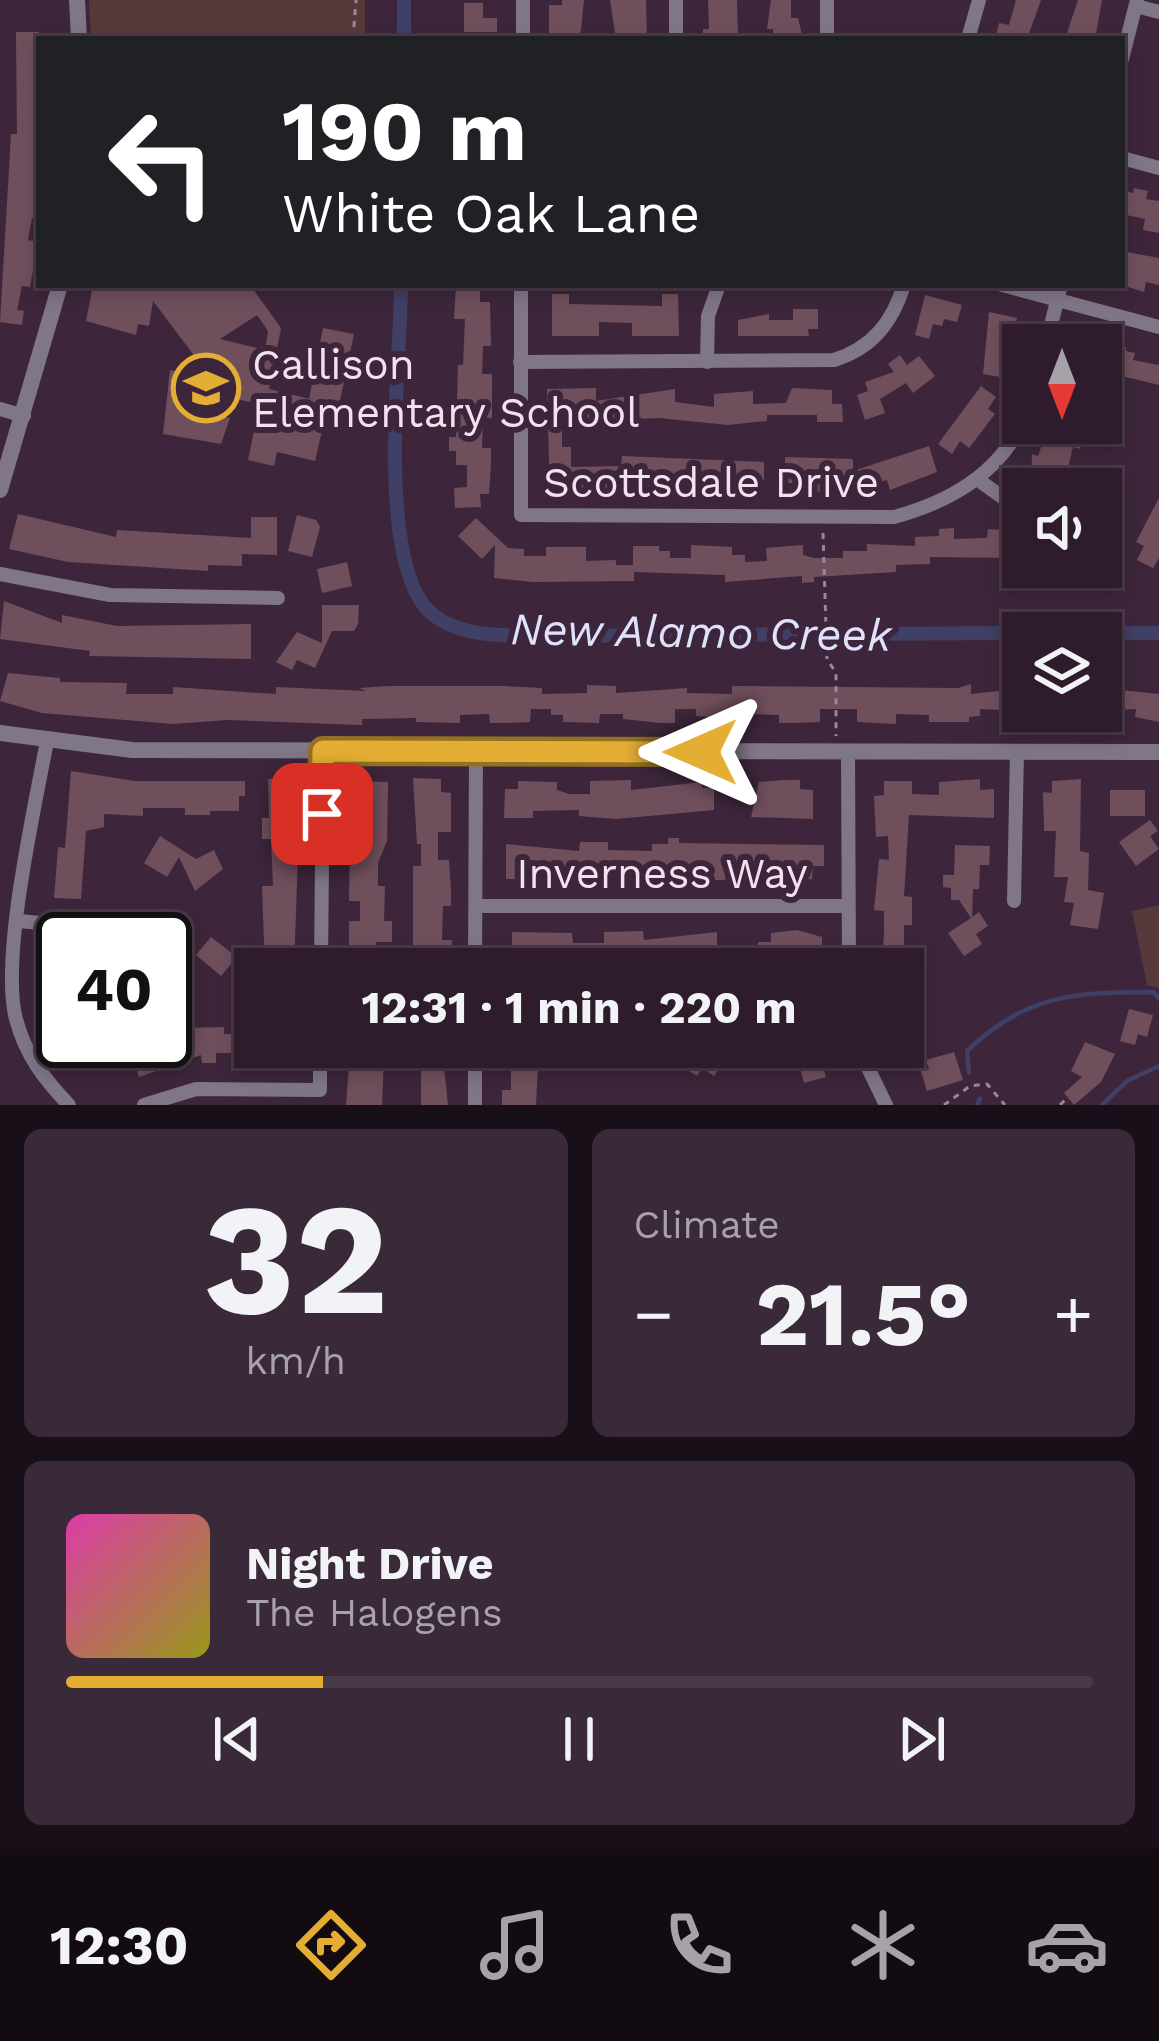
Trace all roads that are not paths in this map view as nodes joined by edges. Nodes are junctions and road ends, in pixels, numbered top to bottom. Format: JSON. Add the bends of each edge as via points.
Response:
{"nodes":[{"id":1,"x":77,"y":0,"type":"edge"},
{"id":2,"x":524,"y":0,"type":"edge"},
{"id":3,"x":676,"y":0,"type":"edge"},
{"id":4,"x":826,"y":0,"type":"edge"},
{"id":5,"x":979,"y":0,"type":"edge"},
{"id":6,"x":1137,"y":3,"type":"edge"},
{"id":7,"x":1159,"y":12,"type":"edge"},
{"id":8,"x":79,"y":36,"type":"edge"},
{"id":9,"x":523,"y":36,"type":"edge"},
{"id":10,"x":676,"y":36,"type":"edge"},
{"id":11,"x":827,"y":36,"type":"edge"},
{"id":12,"x":969,"y":36,"type":"edge"},
{"id":13,"x":1125,"y":48,"type":"edge"},
{"id":14,"x":1125,"y":159,"type":"edge"},
{"id":15,"x":1159,"y":168,"type":"edge"},
{"id":16,"x":60,"y":288,"type":"edge"},
{"id":17,"x":521,"y":288,"type":"edge"},
{"id":18,"x":718,"y":288,"type":"edge"},
{"id":19,"x":903,"y":288,"type":"edge"},
{"id":20,"x":1026,"y":288,"type":"edge"},
{"id":21,"x":1059,"y":292,"type":"edge"},
{"id":22,"x":1051,"y":324,"type":"edge"},
{"id":23,"x":1159,"y":327,"type":"edge"},
{"id":24,"x":520,"y":362,"type":"junction"},
{"id":25,"x":707,"y":362,"type":"junction"},
{"id":26,"x":0,"y":409,"type":"edge"},
{"id":27,"x":24,"y":416,"type":"junction"},
{"id":28,"x":1005,"y":444,"type":"edge"},
{"id":29,"x":977,"y":479,"type":"junction"},
{"id":30,"x":0,"y":490,"type":"edge"},
{"id":31,"x":1002,"y":497,"type":"edge"},
{"id":32,"x":0,"y":574,"type":"edge"},
{"id":33,"x":278,"y":598,"type":"dead end"},
{"id":34,"x":0,"y":733,"type":"edge"},
{"id":35,"x":47,"y":741,"type":"junction"},
{"id":36,"x":323,"y":751,"type":"junction"},
{"id":37,"x":476,"y":752,"type":"junction"},
{"id":38,"x":842,"y":752,"type":"junction"},
{"id":39,"x":1017,"y":752,"type":"junction"},
{"id":40,"x":1159,"y":752,"type":"edge"},
{"id":41,"x":1014,"y":902,"type":"dead end"},
{"id":42,"x":476,"y":906,"type":"junction"},
{"id":43,"x":848,"y":906,"type":"junction"},
{"id":44,"x":19,"y":920,"type":"junction"},
{"id":45,"x":36,"y":922,"type":"edge"},
{"id":46,"x":321,"y":948,"type":"edge"},
{"id":47,"x":475,"y":948,"type":"edge"},
{"id":48,"x":849,"y":948,"type":"edge"},
{"id":49,"x":475,"y":1068,"type":"edge"},
{"id":50,"x":868,"y":1068,"type":"edge"},
{"id":51,"x":320,"y":1097,"type":"edge"},
{"id":52,"x":69,"y":1105,"type":"edge"},
{"id":53,"x":144,"y":1105,"type":"edge"},
{"id":54,"x":475,"y":1105,"type":"edge"},
{"id":55,"x":886,"y":1105,"type":"edge"}],
"edges":[{"from":1,"to":8,"type":"street"},
{"from":2,"to":9,"type":"street"},
{"from":3,"to":10,"type":"street"},
{"from":4,"to":11,"type":"street"},
{"from":5,"to":12,"type":"street"},
{"from":6,"to":7,"type":"street"},
{"from":6,"to":13,"type":"street"},
{"from":14,"to":15,"type":"street"},
{"from":16,"to":27,"type":"street"},
{"from":17,"to":24,"type":"street","name":"Scottsdale Drive"},
{"from":18,"to":25,"type":"street"},
{"from":19,"to":25,"type":"street","via":[[881,332],[848,356]]},
{"from":20,"to":21,"type":"street"},
{"from":21,"to":22,"type":"street"},
{"from":21,"to":23,"type":"street"},
{"from":24,"to":25,"type":"street"},
{"from":24,"to":29,"type":"street","name":"Scottsdale Drive","via":[[521,515],[894,517],[945,501]]},
{"from":26,"to":27,"type":"street"},
{"from":27,"to":30,"type":"street"},
{"from":28,"to":29,"type":"street","name":"Scottsdale Drive"},
{"from":29,"to":31,"type":"street"},
{"from":32,"to":33,"type":"street","via":[[110,596]]},
{"from":34,"to":35,"type":"street"},
{"from":35,"to":36,"type":"street"},
{"from":35,"to":44,"type":"street"},
{"from":36,"to":37,"type":"street"},
{"from":36,"to":46,"type":"street"},
{"from":37,"to":38,"type":"street"},
{"from":37,"to":42,"type":"street"},
{"from":38,"to":39,"type":"street"},
{"from":38,"to":43,"type":"street"},
{"from":39,"to":40,"type":"street"},
{"from":39,"to":41,"type":"street"},
{"from":42,"to":43,"type":"street","name":"Inverness Way"},
{"from":42,"to":47,"type":"street"},
{"from":43,"to":48,"type":"street"},
{"from":44,"to":45,"type":"street"},
{"from":44,"to":52,"type":"street","via":[[14,1013],[40,1075]]},
{"from":49,"to":54,"type":"street"},
{"from":50,"to":55,"type":"street"},
{"from":51,"to":53,"type":"street","via":[[196,1089]]}]}
